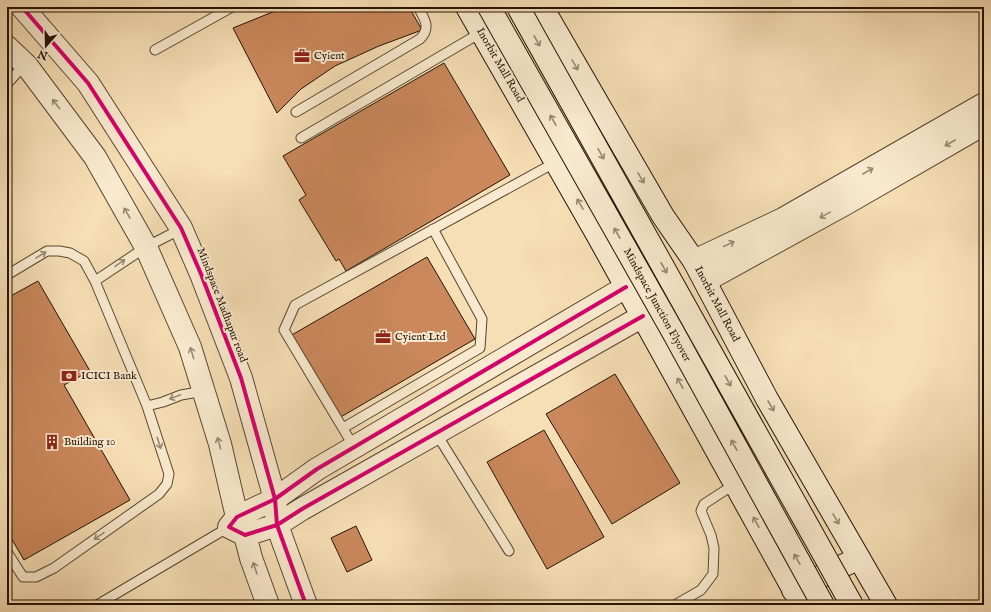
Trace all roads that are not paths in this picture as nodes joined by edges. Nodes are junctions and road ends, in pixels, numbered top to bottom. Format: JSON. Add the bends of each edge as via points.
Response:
{"nodes":[{"id":1,"x":22,"y":7,"type":"edge"},
{"id":2,"x":232,"y":7,"type":"edge"},
{"id":3,"x":418,"y":7,"type":"edge"},
{"id":4,"x":467,"y":7,"type":"edge"},
{"id":5,"x":489,"y":7,"type":"edge"},
{"id":6,"x":518,"y":7,"type":"edge"},
{"id":7,"x":542,"y":7,"type":"edge"},
{"id":8,"x":482,"y":32,"type":"junction"},
{"id":9,"x":7,"y":47,"type":"edge"},
{"id":10,"x":155,"y":50,"type":"dead end"},
{"id":11,"x":25,"y":64,"type":"junction"},
{"id":12,"x":7,"y":84,"type":"edge"},
{"id":13,"x":984,"y":104,"type":"edge"},
{"id":14,"x":296,"y":112,"type":"dead end"},
{"id":15,"x":984,"y":124,"type":"edge"},
{"id":16,"x":301,"y":138,"type":"dead end"},
{"id":17,"x":556,"y":162,"type":"junction"},
{"id":18,"x":844,"y":194,"type":"junction"},
{"id":19,"x":181,"y":228,"type":"junction"},
{"id":20,"x":432,"y":229,"type":"junction"},
{"id":21,"x":146,"y":247,"type":"junction"},
{"id":22,"x":694,"y":261,"type":"junction"},
{"id":23,"x":7,"y":274,"type":"edge"},
{"id":24,"x":95,"y":281,"type":"junction"},
{"id":25,"x":705,"y":281,"type":"junction"},
{"id":26,"x":626,"y":287,"type":"junction"},
{"id":27,"x":643,"y":316,"type":"junction"},
{"id":28,"x":204,"y":391,"type":"junction"},
{"id":29,"x":147,"y":406,"type":"junction"},
{"id":30,"x":343,"y":428,"type":"junction"},
{"id":31,"x":436,"y":433,"type":"junction"},
{"id":32,"x":354,"y":447,"type":"junction"},
{"id":33,"x":735,"y":484,"type":"junction"},
{"id":34,"x":275,"y":499,"type":"junction"},
{"id":35,"x":277,"y":525,"type":"junction"},
{"id":36,"x":237,"y":527,"type":"junction"},
{"id":37,"x":509,"y":551,"type":"dead end"},
{"id":38,"x":7,"y":552,"type":"edge"},
{"id":39,"x":859,"y":558,"type":"junction"},
{"id":40,"x":797,"y":597,"type":"edge"},
{"id":41,"x":97,"y":605,"type":"edge"},
{"id":42,"x":268,"y":605,"type":"edge"},
{"id":43,"x":306,"y":605,"type":"edge"},
{"id":44,"x":675,"y":605,"type":"edge"},
{"id":45,"x":823,"y":605,"type":"edge"},
{"id":46,"x":852,"y":605,"type":"edge"},
{"id":47,"x":886,"y":605,"type":"edge"}],
"edges":[{"from":1,"to":19,"type":"street","name":"Mindspace Madhapur road","via":[[88,83]]},
{"from":2,"to":10,"type":"lane"},
{"from":3,"to":14,"type":"lane","via":[[427,28],[420,39]]},
{"from":4,"to":8,"type":"street","name":"Inorbit Mall Road"},
{"from":45,"to":5,"type":"street","name":"Mindspace Junction Flyover","one_way":true,"bridge":true,"via":[[673,332]]},
{"from":6,"to":46,"type":"street","one_way":true,"bridge":true},
{"from":7,"to":22,"type":"street","name":"Inorbit Mall Road","one_way":true,"via":[[663,216]]},
{"from":8,"to":16,"type":"lane"},
{"from":8,"to":17,"type":"street","name":"Inorbit Mall Road"},
{"from":9,"to":11,"type":"street"},
{"from":11,"to":12,"type":"lane"},
{"from":21,"to":11,"type":"street","one_way":true,"via":[[95,157]]},
{"from":18,"to":13,"type":"street","one_way":true},
{"from":15,"to":18,"type":"street","one_way":true},
{"from":17,"to":20,"type":"lane"},
{"from":26,"to":17,"type":"street","name":"Inorbit Mall Road","one_way":true},
{"from":22,"to":18,"type":"street","one_way":true},
{"from":18,"to":25,"type":"street","one_way":true},
{"from":19,"to":21,"type":"lane"},
{"from":19,"to":34,"type":"street","name":"Mindspace Madhapur road","via":[[241,378]]},
{"from":20,"to":30,"type":"lane","via":[[482,319],[480,348]]},
{"from":20,"to":30,"type":"lane","via":[[295,305],[284,330]]},
{"from":24,"to":21,"type":"lane","one_way":true},
{"from":28,"to":21,"type":"street","one_way":true,"via":[[190,347]]},
{"from":22,"to":25,"type":"street","name":"Inorbit Mall Road"},
{"from":23,"to":24,"type":"lane","one_way":true,"via":[[47,251],[59,251],[70,253],[84,261]]},
{"from":24,"to":29,"type":"lane"},
{"from":25,"to":39,"type":"street","name":"Inorbit Mall Road","one_way":true,"via":[[766,399]]},
{"from":26,"to":27,"type":"street","name":"Inorbit Mall Road"},
{"from":26,"to":32,"type":"street"},
{"from":27,"to":31,"type":"street"},
{"from":33,"to":27,"type":"street","name":"Inorbit Mall Road","one_way":true},
{"from":28,"to":29,"type":"lane","one_way":true},
{"from":36,"to":28,"type":"street","one_way":true,"via":[[220,444]]},
{"from":29,"to":38,"type":"lane","one_way":true,"via":[[169,474],[168,484],[164,489],[54,568],[36,577],[23,577]]},
{"from":30,"to":32,"type":"lane"},
{"from":31,"to":35,"type":"street"},
{"from":31,"to":37,"type":"lane"},
{"from":32,"to":34,"type":"street"},
{"from":40,"to":33,"type":"street","name":"Inorbit Mall Road","one_way":true},
{"from":33,"to":44,"type":"lane","via":[[704,504],[701,511],[714,548],[713,574],[701,590]]},
{"from":34,"to":35,"type":"street","name":"Mindspace Madhapur road"},
{"from":34,"to":36,"type":"street"},
{"from":35,"to":36,"type":"street"},
{"from":35,"to":43,"type":"street","name":"Mindspace Madhapur road"},
{"from":36,"to":41,"type":"lane"},
{"from":42,"to":36,"type":"street","one_way":true},
{"from":39,"to":40,"type":"street"},
{"from":39,"to":47,"type":"street","name":"Inorbit Mall Road"}]}
